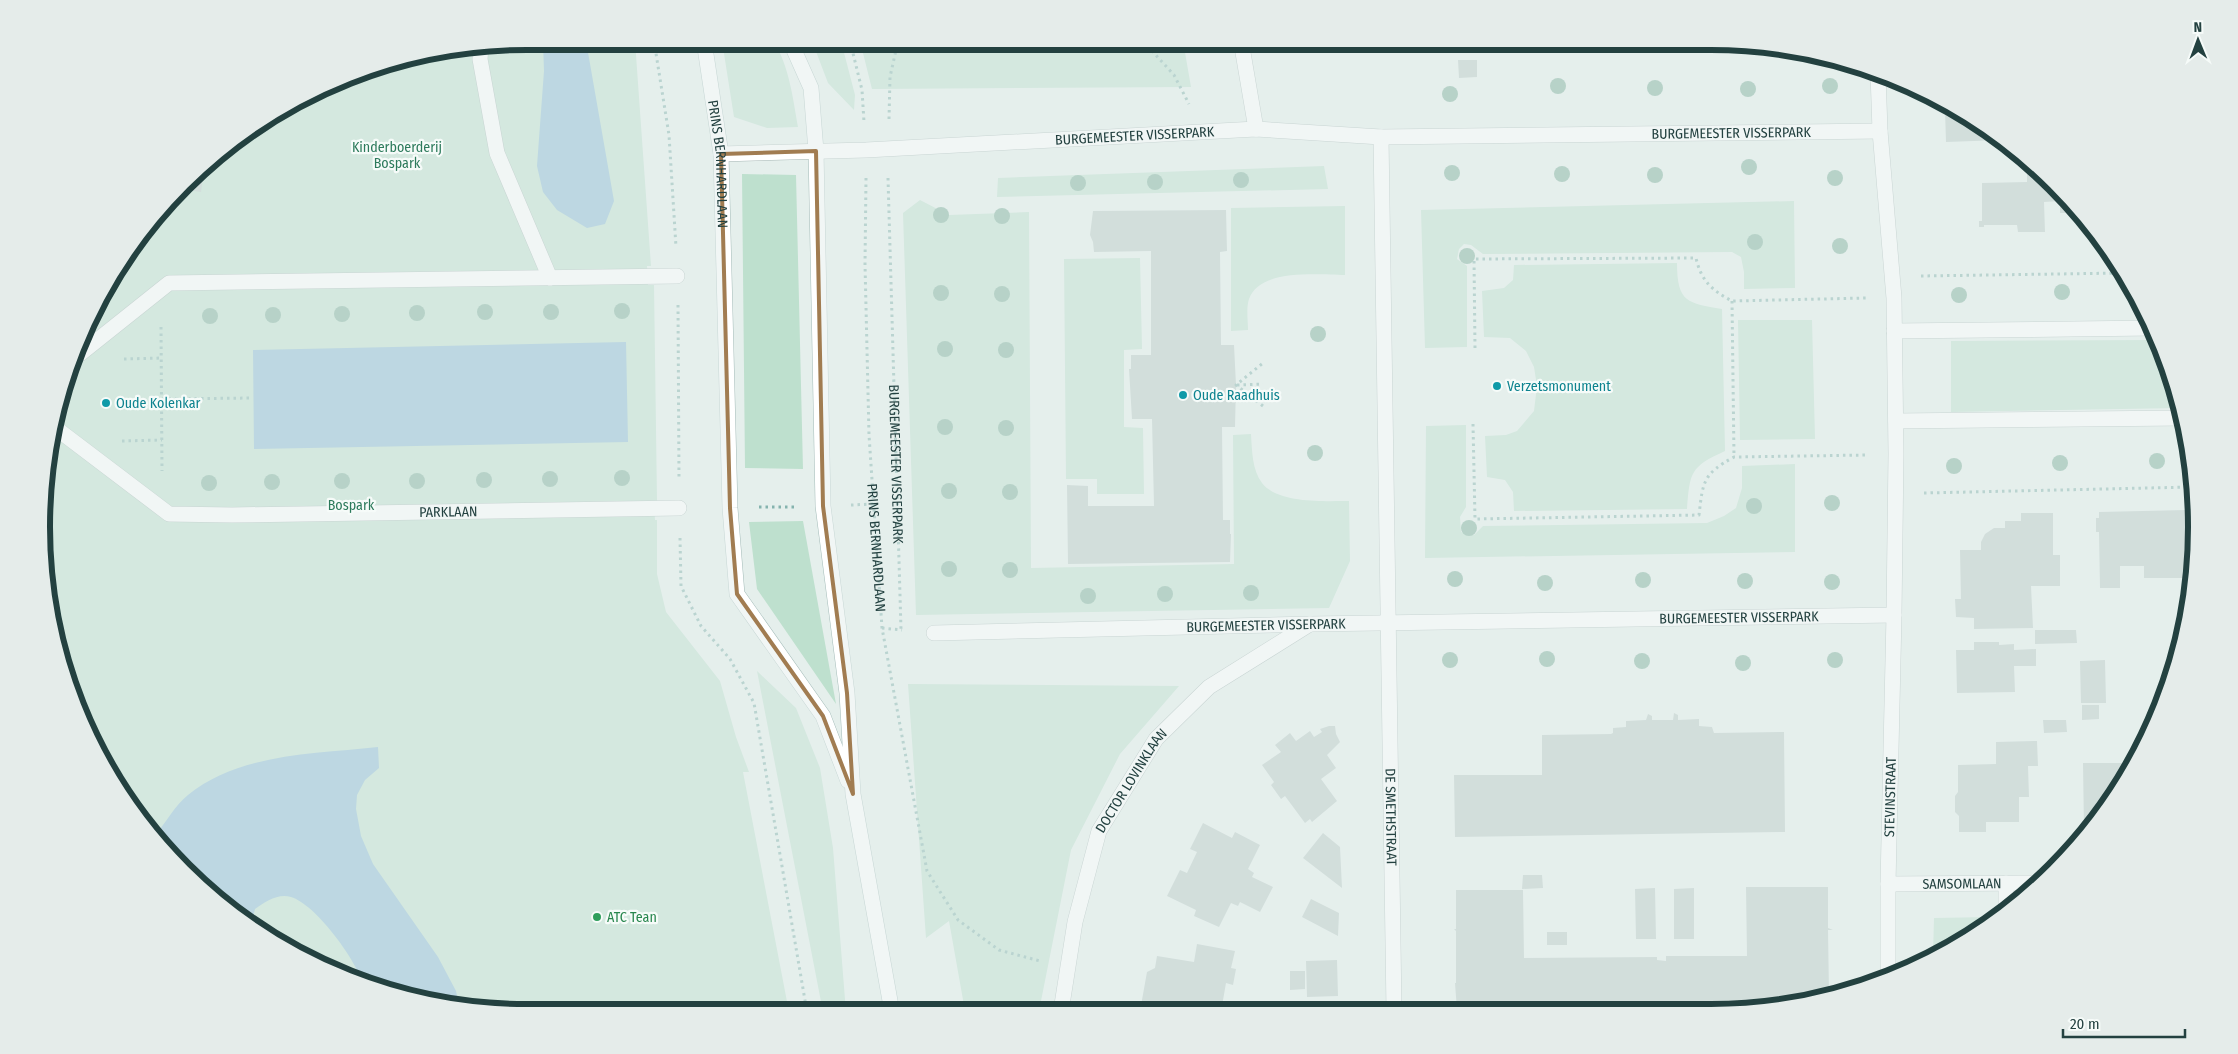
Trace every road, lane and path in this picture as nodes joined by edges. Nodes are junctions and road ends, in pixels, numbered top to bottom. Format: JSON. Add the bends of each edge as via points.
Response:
{"nodes":[{"id":1,"x":705,"y":50,"type":"edge"},
{"id":2,"x":794,"y":50,"type":"edge"},
{"id":3,"x":852,"y":50,"type":"edge"},
{"id":4,"x":896,"y":50,"type":"edge"},
{"id":5,"x":1151,"y":50,"type":"edge"},
{"id":6,"x":1243,"y":50,"type":"edge"},
{"id":7,"x":480,"y":52,"type":"edge"},
{"id":8,"x":1878,"y":80,"type":"edge"},
{"id":9,"x":1256,"y":129,"type":"junction"},
{"id":10,"x":1880,"y":131,"type":"junction"},
{"id":11,"x":1203,"y":132,"type":"junction"},
{"id":12,"x":1381,"y":137,"type":"junction"},
{"id":13,"x":888,"y":149,"type":"junction"},
{"id":14,"x":866,"y":150,"type":"junction"},
{"id":15,"x":816,"y":151,"type":"junction"},
{"id":16,"x":722,"y":154,"type":"junction"},
{"id":17,"x":2115,"y":273,"type":"edge"},
{"id":18,"x":677,"y":276,"type":"dead end"},
{"id":19,"x":1893,"y":277,"type":"junction"},
{"id":20,"x":550,"y":278,"type":"junction"},
{"id":21,"x":161,"y":289,"type":"junction"},
{"id":22,"x":1894,"y":298,"type":"junction"},
{"id":23,"x":1732,"y":301,"type":"junction"},
{"id":24,"x":2145,"y":328,"type":"edge"},
{"id":25,"x":1894,"y":331,"type":"junction"},
{"id":26,"x":1476,"y":348,"type":"dead end"},
{"id":27,"x":83,"y":351,"type":"edge"},
{"id":28,"x":1263,"y":363,"type":"dead end"},
{"id":29,"x":1236,"y":384,"type":"junction"},
{"id":30,"x":1263,"y":384,"type":"dead end"},
{"id":31,"x":254,"y":398,"type":"dead end"},
{"id":32,"x":162,"y":399,"type":"junction"},
{"id":33,"x":1263,"y":406,"type":"dead end"},
{"id":34,"x":2175,"y":418,"type":"edge"},
{"id":35,"x":1896,"y":421,"type":"junction"},
{"id":36,"x":1474,"y":424,"type":"dead end"},
{"id":37,"x":60,"y":431,"type":"edge"},
{"id":38,"x":1896,"y":454,"type":"junction"},
{"id":39,"x":1734,"y":457,"type":"junction"},
{"id":40,"x":2186,"y":487,"type":"edge"},
{"id":41,"x":1896,"y":493,"type":"junction"},
{"id":42,"x":873,"y":504,"type":"junction"},
{"id":43,"x":824,"y":506,"type":"junction"},
{"id":44,"x":162,"y":508,"type":"junction"},
{"id":45,"x":679,"y":508,"type":"dead end"},
{"id":46,"x":730,"y":508,"type":"junction"},
{"id":47,"x":1894,"y":615,"type":"junction"},
{"id":48,"x":1389,"y":623,"type":"junction"},
{"id":49,"x":1311,"y":624,"type":"junction"},
{"id":50,"x":901,"y":630,"type":"dead end"},
{"id":51,"x":934,"y":633,"type":"dead end"},
{"id":52,"x":853,"y":794,"type":"junction"},
{"id":53,"x":2006,"y":883,"type":"junction"},
{"id":54,"x":2029,"y":883,"type":"edge"},
{"id":55,"x":1888,"y":884,"type":"junction"},
{"id":56,"x":2006,"y":901,"type":"edge"},
{"id":57,"x":1068,"y":969,"type":"junction"},
{"id":58,"x":1888,"y":970,"type":"edge"},
{"id":59,"x":891,"y":1004,"type":"edge"},
{"id":60,"x":1062,"y":1004,"type":"edge"},
{"id":61,"x":1394,"y":1004,"type":"edge"}],
"edges":[{"from":1,"to":16,"type":"street","name":"PRINS BERNHARDLAAN"},
{"from":2,"to":15,"type":"street","name":"PRINS BERNHARDLAAN","via":[[811,88]]},
{"from":3,"to":14,"type":"path","name":"PRINS BERNHARDLAAN","via":[[862,90]]},
{"from":4,"to":13,"type":"path","via":[[890,77]]},
{"from":5,"to":11,"type":"path","via":[[1174,75]]},
{"from":6,"to":9,"type":"street"},
{"from":7,"to":20,"type":"street","via":[[497,153]]},
{"from":8,"to":10,"type":"street"},
{"from":9,"to":11,"type":"street","name":"BURGEMEESTER VISSERPARK"},
{"from":9,"to":12,"type":"street","name":"BURGEMEESTER VISSERPARK"},
{"from":10,"to":12,"type":"street","name":"BURGEMEESTER VISSERPARK"},
{"from":10,"to":19,"type":"street"},
{"from":11,"to":13,"type":"street","name":"BURGEMEESTER VISSERPARK"},
{"from":12,"to":48,"type":"street"},
{"from":13,"to":14,"type":"street","name":"BURGEMEESTER VISSERPARK"},
{"from":13,"to":50,"type":"path","name":"BURGEMEESTER VISSERPARK"},
{"from":14,"to":15,"type":"street","name":"BURGEMEESTER VISSERPARK"},
{"from":14,"to":42,"type":"path","name":"PRINS BERNHARDLAAN","via":[[865,264]]},
{"from":15,"to":16,"type":"street","name":"BURGEMEESTER VISSERPARK"},
{"from":15,"to":43,"type":"street","name":"PRINS BERNHARDLAAN"},
{"from":16,"to":46,"type":"street","name":"PRINS BERNHARDLAAN"},
{"from":17,"to":19,"type":"path"},
{"from":18,"to":20,"type":"street"},
{"from":19,"to":22,"type":"street"},
{"from":20,"to":21,"type":"street","via":[[169,283]]},
{"from":21,"to":27,"type":"street"},
{"from":21,"to":32,"type":"path"},
{"from":22,"to":23,"type":"path"},
{"from":22,"to":25,"type":"street"},
{"from":23,"to":26,"type":"path","via":[[1716,293],[1706,283],[1696,258],[1474,259]]},
{"from":23,"to":39,"type":"path"},
{"from":24,"to":25,"type":"street"},
{"from":25,"to":35,"type":"street"},
{"from":28,"to":29,"type":"path"},
{"from":29,"to":30,"type":"path"},
{"from":29,"to":33,"type":"path"},
{"from":31,"to":32,"type":"path"},
{"from":32,"to":44,"type":"path"},
{"from":34,"to":35,"type":"street"},
{"from":35,"to":38,"type":"street"},
{"from":36,"to":39,"type":"path","via":[[1475,519],[1699,514],[1702,484],[1715,468]]},
{"from":37,"to":44,"type":"street","name":"PARKLAAN"},
{"from":38,"to":39,"type":"path"},
{"from":38,"to":41,"type":"street"},
{"from":40,"to":41,"type":"path"},
{"from":41,"to":47,"type":"street"},
{"from":42,"to":43,"type":"path"},
{"from":42,"to":57,"type":"path","name":"PRINS BERNHARDLAAN","via":[[882,628],[927,871],[958,920],[999,950]]},
{"from":43,"to":46,"type":"path"},
{"from":43,"to":52,"type":"street","name":"PRINS BERNHARDLAAN","via":[[847,693]]},
{"from":44,"to":45,"type":"street","name":"PARKLAAN","via":[[169,514],[232,515]]},
{"from":46,"to":52,"type":"street","name":"PRINS BERNHARDLAAN","via":[[737,594],[822,716]]},
{"from":47,"to":48,"type":"street","name":"BURGEMEESTER VISSERPARK"},
{"from":47,"to":55,"type":"street","name":"STEVINSTRAAT"},
{"from":48,"to":49,"type":"street","name":"BURGEMEESTER VISSERPARK"},
{"from":48,"to":61,"type":"street","name":"DE SMETHSTRAAT"},
{"from":49,"to":51,"type":"street","name":"BURGEMEESTER VISSERPARK"},
{"from":49,"to":57,"type":"street","name":"DOCTOR LOVINKLAAN","via":[[1209,687],[1156,739],[1099,831],[1075,922]]},
{"from":52,"to":59,"type":"street","name":"PRINS BERNHARDLAAN"},
{"from":53,"to":54,"type":"street","name":"SAMSOMLAAN"},
{"from":53,"to":55,"type":"street","name":"SAMSOMLAAN"},
{"from":53,"to":56,"type":"street"},
{"from":55,"to":58,"type":"street","name":"STEVINSTRAAT"},
{"from":57,"to":60,"type":"street","name":"DOCTOR LOVINKLAAN"}]}
